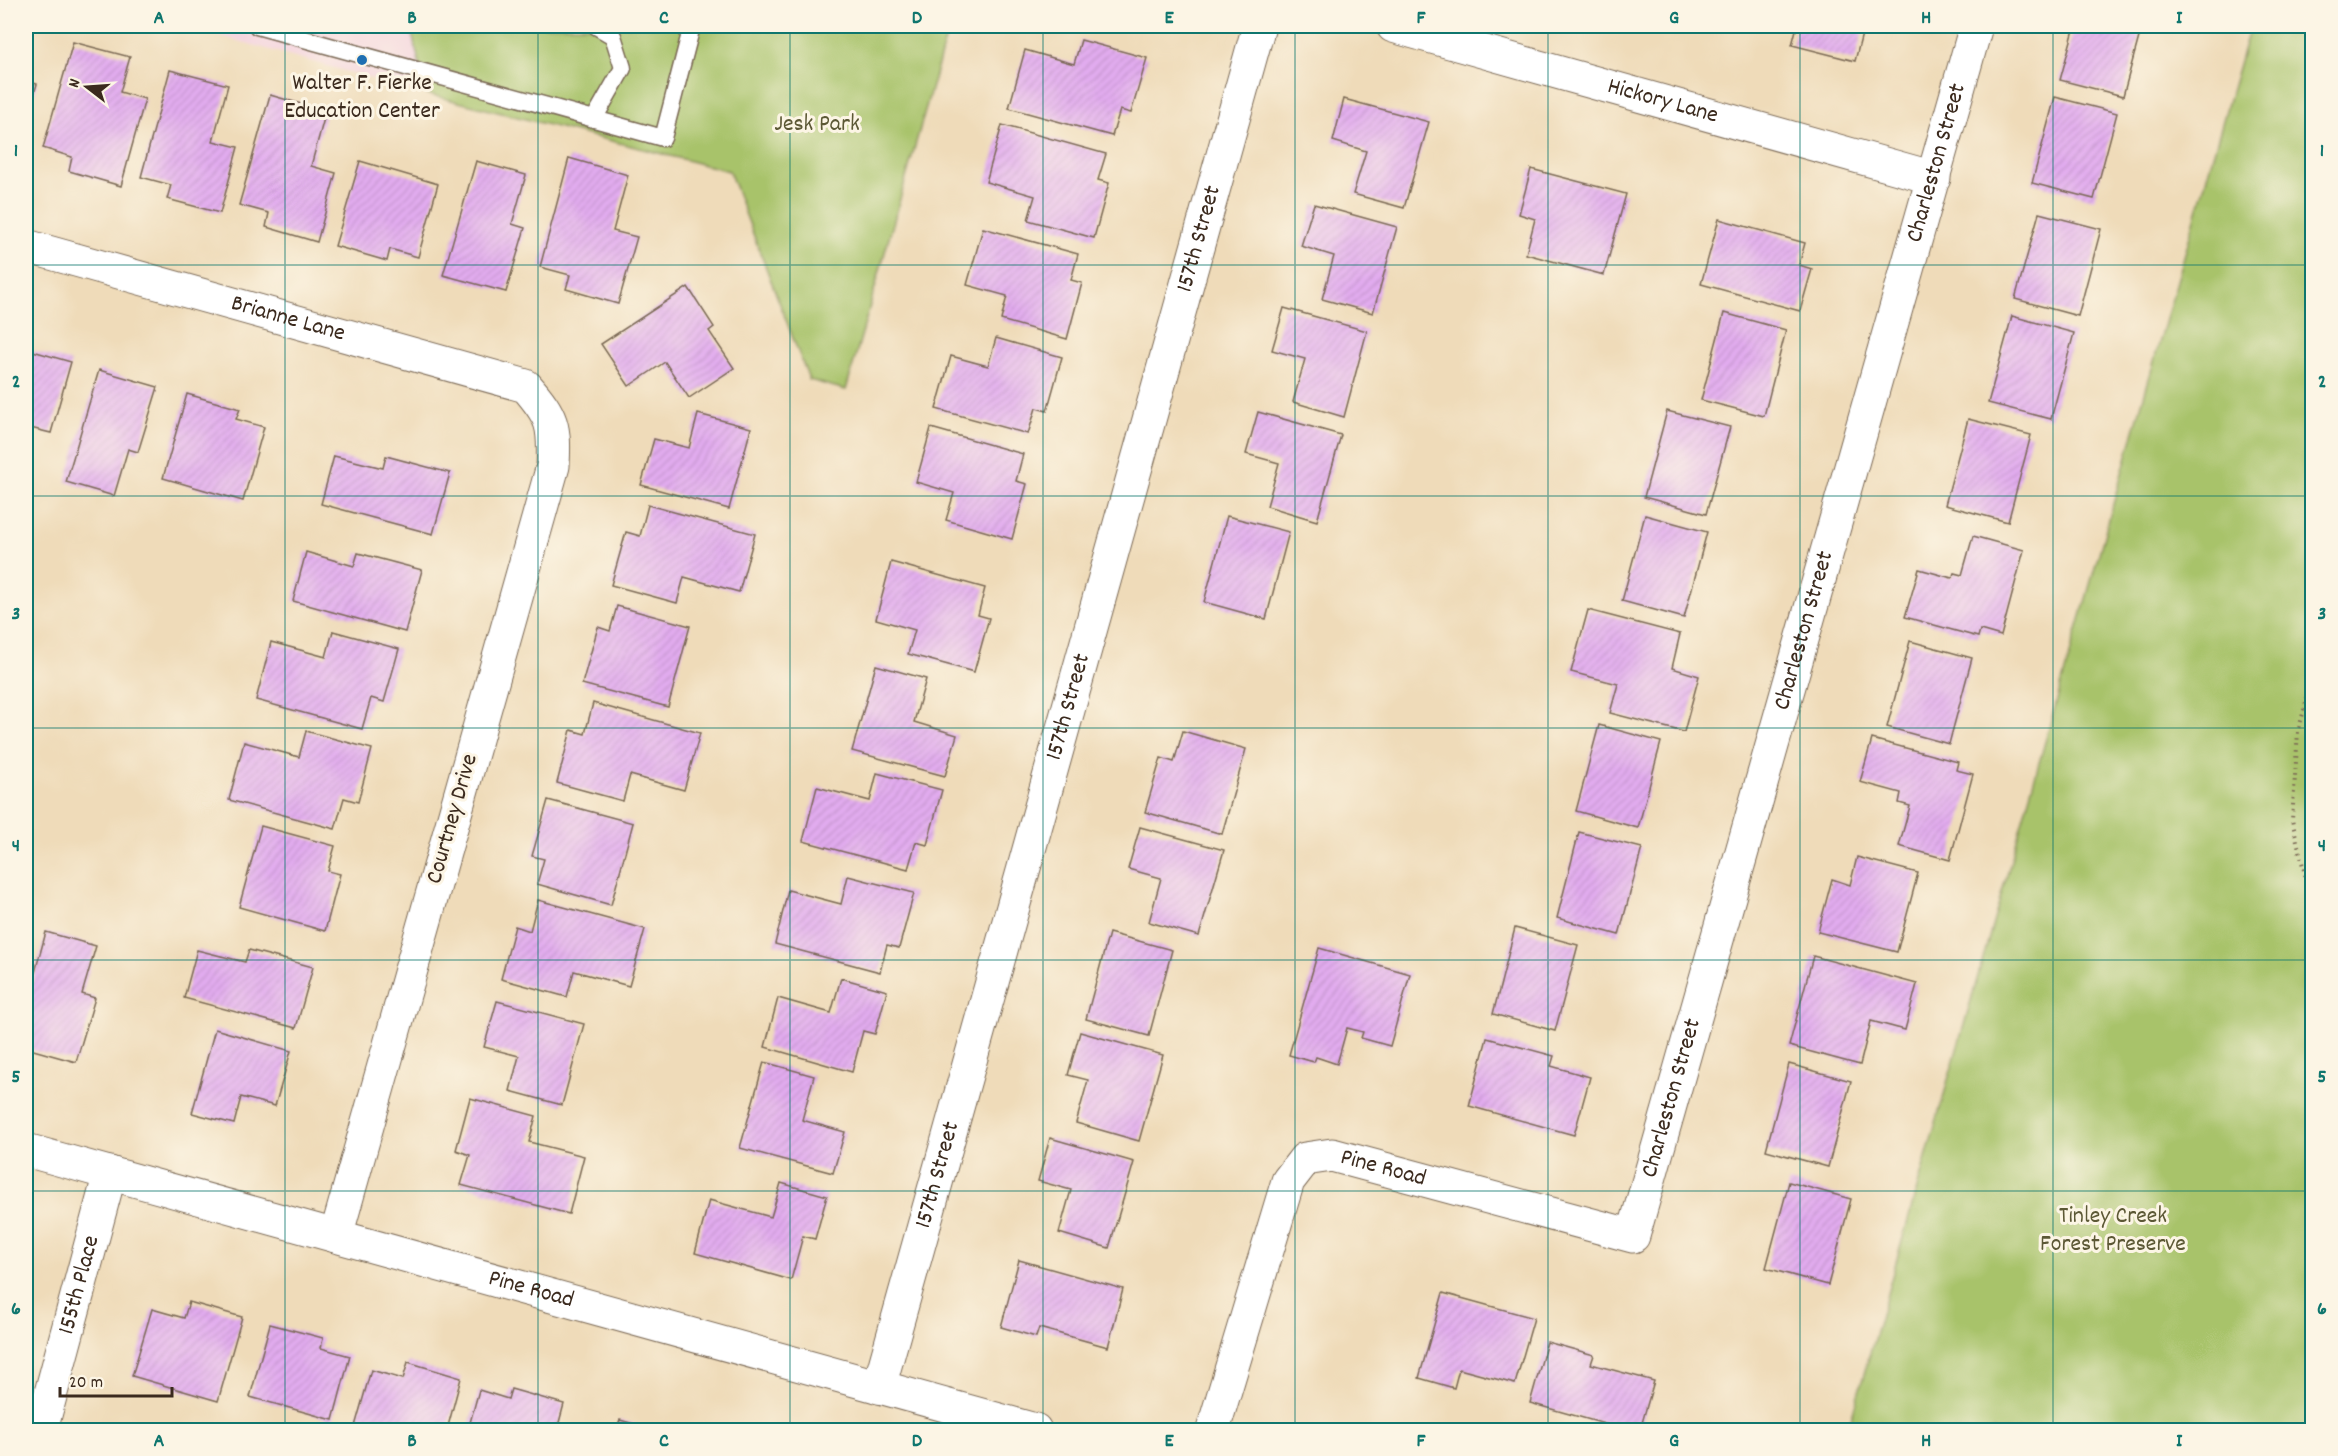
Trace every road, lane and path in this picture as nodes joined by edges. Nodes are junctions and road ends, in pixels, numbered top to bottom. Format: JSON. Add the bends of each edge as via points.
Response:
{"nodes":[{"id":1,"x":257,"y":26,"type":"edge"},
{"id":2,"x":596,"y":26,"type":"edge"},
{"id":3,"x":692,"y":26,"type":"edge"},
{"id":4,"x":1259,"y":26,"type":"edge"},
{"id":5,"x":1393,"y":26,"type":"edge"},
{"id":6,"x":1976,"y":26,"type":"edge"},
{"id":7,"x":594,"y":119,"type":"junction"},
{"id":8,"x":1934,"y":178,"type":"junction"},
{"id":9,"x":26,"y":246,"type":"edge"},
{"id":10,"x":541,"y":403,"type":"joint"},
{"id":11,"x":2313,"y":680,"type":"edge"},
{"id":12,"x":2313,"y":904,"type":"edge"},
{"id":13,"x":26,"y":1150,"type":"edge"},
{"id":14,"x":110,"y":1173,"type":"junction"},
{"id":15,"x":336,"y":1236,"type":"junction"},
{"id":16,"x":1633,"y":1236,"type":"joint"},
{"id":17,"x":879,"y":1387,"type":"junction"},
{"id":18,"x":41,"y":1431,"type":"edge"},
{"id":19,"x":1035,"y":1431,"type":"edge"},
{"id":20,"x":1213,"y":1431,"type":"edge"}],
"edges":[{"from":1,"to":7,"type":"lane"},
{"from":2,"to":7,"type":"lane","via":[[613,36],[623,68]]},
{"from":3,"to":7,"type":"lane","via":[[663,138]]},
{"from":4,"to":17,"type":"street","name":"157th Street"},
{"from":5,"to":8,"type":"street","name":"Hickory Lane"},
{"from":6,"to":8,"type":"street","name":"Charleston Street"},
{"from":8,"to":16,"type":"street","name":"Charleston Street"},
{"from":9,"to":10,"type":"street","name":"Brianne Lane","via":[[506,379],[526,386]]},
{"from":10,"to":15,"type":"street","name":"Courtney Drive","via":[[555,432],[553,466]]},
{"from":11,"to":12,"type":"path","via":[[2298,732],[2292,820]]},
{"from":13,"to":14,"type":"street","name":"Pine Road"},
{"from":14,"to":15,"type":"street","name":"Pine Road"},
{"from":14,"to":18,"type":"street","name":"155th Place"},
{"from":15,"to":17,"type":"street","name":"Pine Road"},
{"from":16,"to":20,"type":"street","name":"Pine Road","via":[[1332,1155],[1305,1159],[1288,1181]]},
{"from":17,"to":19,"type":"street","name":"Pine Road"}]}
